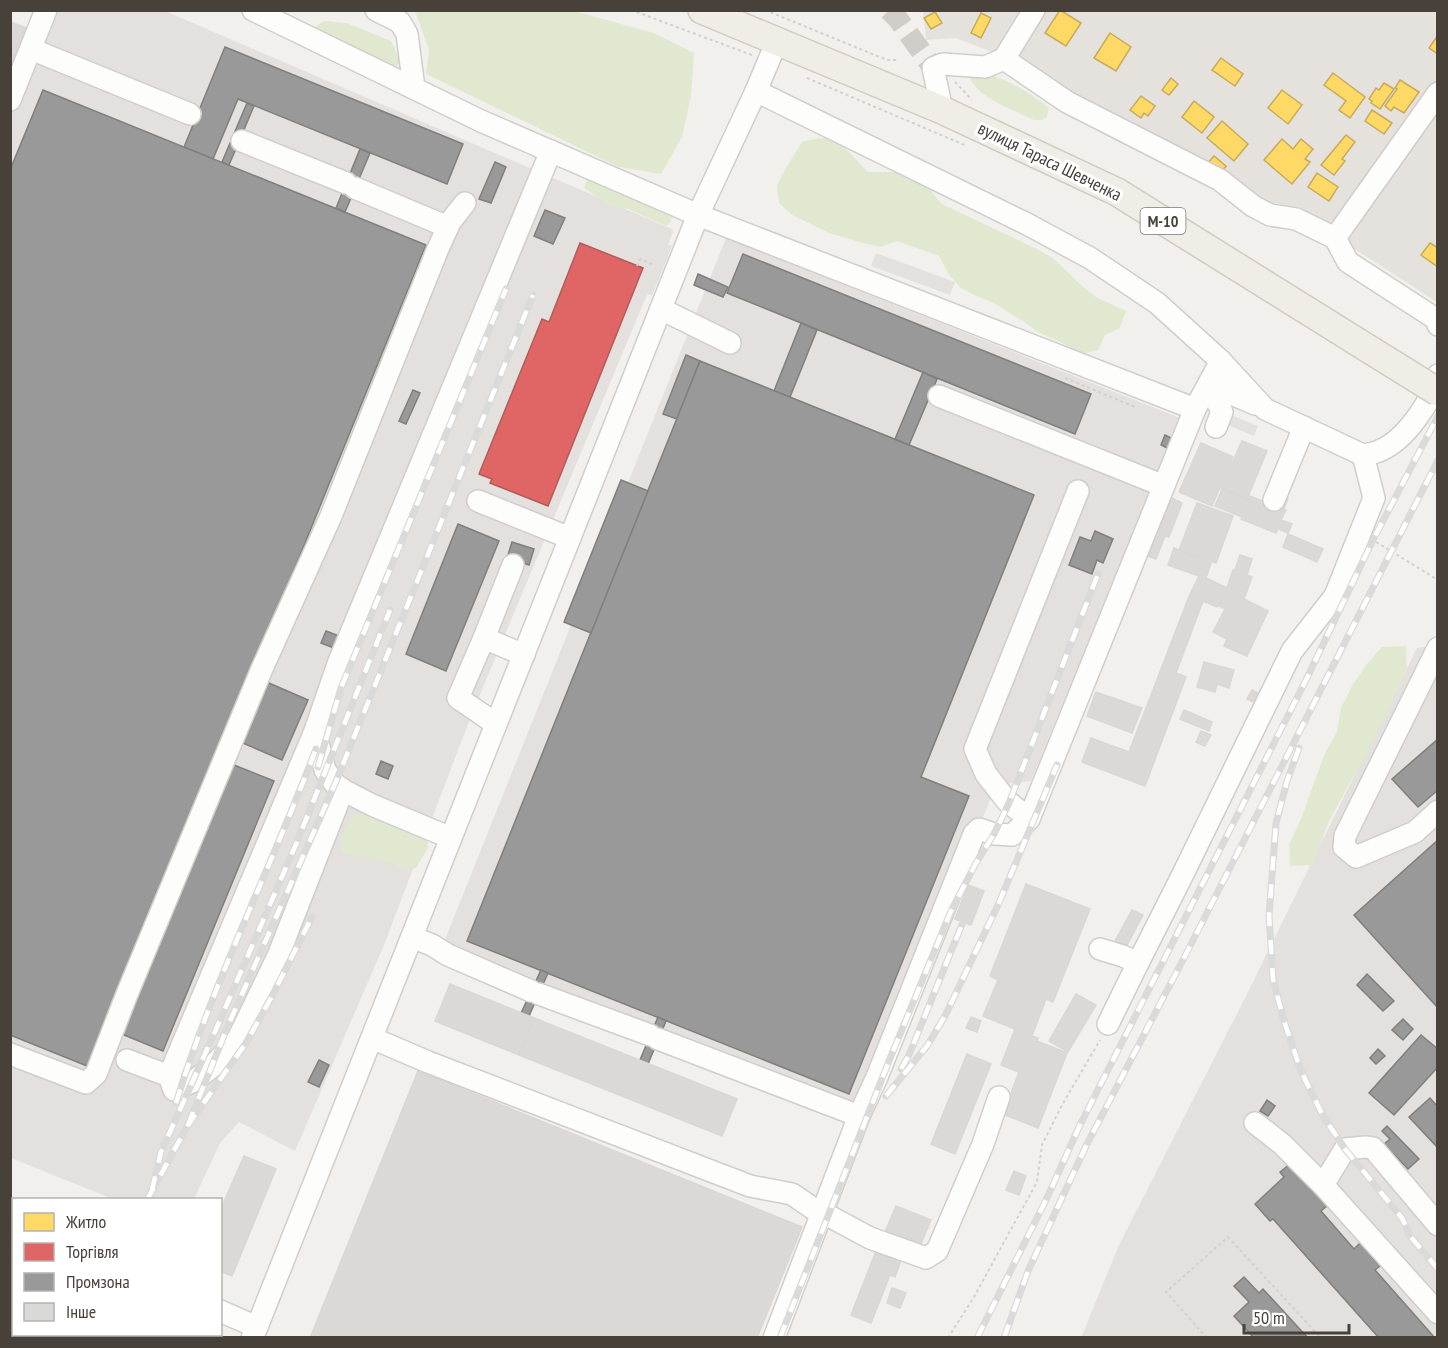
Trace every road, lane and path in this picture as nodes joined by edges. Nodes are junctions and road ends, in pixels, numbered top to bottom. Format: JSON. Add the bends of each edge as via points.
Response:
{"nodes":[{"id":1,"x":46,"y":10,"type":"edge"},
{"id":2,"x":254,"y":10,"type":"edge"},
{"id":3,"x":376,"y":10,"type":"edge"},
{"id":4,"x":631,"y":10,"type":"edge"},
{"id":5,"x":702,"y":10,"type":"edge"},
{"id":6,"x":765,"y":10,"type":"edge"},
{"id":7,"x":1034,"y":10,"type":"edge"},
{"id":8,"x":285,"y":16,"type":"edge"},
{"id":9,"x":31,"y":49,"type":"junction"},
{"id":10,"x":773,"y":51,"type":"junction"},
{"id":11,"x":1004,"y":59,"type":"junction"},
{"id":12,"x":897,"y":60,"type":"dead end"},
{"id":13,"x":801,"y":75,"type":"dead end"},
{"id":14,"x":414,"y":88,"type":"junction"},
{"id":15,"x":756,"y":91,"type":"junction"},
{"id":16,"x":1437,"y":93,"type":"edge"},
{"id":17,"x":10,"y":100,"type":"edge"},
{"id":18,"x":942,"y":110,"type":"junction"},
{"id":19,"x":190,"y":114,"type":"dead end"},
{"id":20,"x":242,"y":141,"type":"dead end"},
{"id":21,"x":974,"y":149,"type":"dead end"},
{"id":22,"x":551,"y":151,"type":"junction"},
{"id":23,"x":465,"y":203,"type":"dead end"},
{"id":24,"x":698,"y":215,"type":"junction"},
{"id":25,"x":448,"y":227,"type":"junction"},
{"id":26,"x":1335,"y":238,"type":"junction"},
{"id":27,"x":652,"y":264,"type":"dead end"},
{"id":28,"x":637,"y":266,"type":"dead end"},
{"id":29,"x":661,"y":309,"type":"junction"},
{"id":30,"x":1437,"y":322,"type":"edge"},
{"id":31,"x":730,"y":343,"type":"dead end"},
{"id":32,"x":1221,"y":362,"type":"junction"},
{"id":33,"x":1437,"y":375,"type":"edge"},
{"id":34,"x":1209,"y":384,"type":"junction"},
{"id":35,"x":1437,"y":392,"type":"edge"},
{"id":36,"x":939,"y":396,"type":"dead end"},
{"id":37,"x":1265,"y":409,"type":"junction"},
{"id":38,"x":1195,"y":410,"type":"junction"},
{"id":39,"x":1216,"y":427,"type":"dead end"},
{"id":40,"x":1304,"y":427,"type":"junction"},
{"id":41,"x":1363,"y":455,"type":"junction"},
{"id":42,"x":1164,"y":486,"type":"junction"},
{"id":43,"x":1078,"y":491,"type":"dead end"},
{"id":44,"x":1274,"y":500,"type":"dead end"},
{"id":45,"x":478,"y":501,"type":"dead end"},
{"id":46,"x":1365,"y":520,"type":"junction"},
{"id":47,"x":570,"y":538,"type":"junction"},
{"id":48,"x":513,"y":565,"type":"dead end"},
{"id":49,"x":1437,"y":580,"type":"edge"},
{"id":50,"x":484,"y":638,"type":"junction"},
{"id":51,"x":1437,"y":648,"type":"edge"},
{"id":52,"x":524,"y":655,"type":"junction"},
{"id":53,"x":496,"y":724,"type":"junction"},
{"id":54,"x":315,"y":731,"type":"junction"},
{"id":55,"x":343,"y":790,"type":"junction"},
{"id":56,"x":1437,"y":811,"type":"edge"},
{"id":57,"x":1029,"y":819,"type":"junction"},
{"id":58,"x":451,"y":838,"type":"junction"},
{"id":59,"x":412,"y":937,"type":"junction"},
{"id":60,"x":1100,"y":949,"type":"dead end"},
{"id":61,"x":1138,"y":963,"type":"junction"},
{"id":62,"x":1108,"y":1024,"type":"joint"},
{"id":63,"x":372,"y":1038,"type":"junction"},
{"id":64,"x":10,"y":1054,"type":"edge"},
{"id":65,"x":127,"y":1060,"type":"dead end"},
{"id":66,"x":169,"y":1076,"type":"junction"},
{"id":67,"x":999,"y":1097,"type":"dead end"},
{"id":68,"x":859,"y":1116,"type":"junction"},
{"id":69,"x":1255,"y":1123,"type":"dead end"},
{"id":70,"x":1323,"y":1185,"type":"junction"},
{"id":71,"x":821,"y":1214,"type":"junction"},
{"id":72,"x":1437,"y":1225,"type":"edge"},
{"id":73,"x":222,"y":1312,"type":"edge"},
{"id":74,"x":1437,"y":1313,"type":"edge"},
{"id":75,"x":255,"y":1332,"type":"edge"},
{"id":76,"x":1320,"y":1336,"type":"edge"},
{"id":77,"x":774,"y":1338,"type":"edge"},
{"id":78,"x":948,"y":1338,"type":"edge"},
{"id":79,"x":1207,"y":1338,"type":"edge"}],
"edges":[{"from":1,"to":9,"type":"street"},
{"from":2,"to":8,"type":"street"},
{"from":3,"to":14,"type":"street","via":[[400,22],[407,34]]},
{"from":4,"to":10,"type":"path"},
{"from":5,"to":10,"type":"main road","name":"вулиця Тараса Шевченка","number":"М-10"},
{"from":6,"to":12,"type":"path","via":[[887,60]]},
{"from":7,"to":11,"type":"street"},
{"from":8,"to":14,"type":"street"},
{"from":9,"to":17,"type":"street"},
{"from":9,"to":19,"type":"street"},
{"from":10,"to":15,"type":"street"},
{"from":10,"to":18,"type":"main road","name":"вулиця Тараса Шевченка","number":"М-10"},
{"from":11,"to":18,"type":"street","via":[[985,67],[943,64],[933,68]]},
{"from":11,"to":26,"type":"street","via":[[1067,102],[1220,180],[1253,206],[1270,215],[1296,219]]},
{"from":13,"to":21,"type":"path"},
{"from":14,"to":22,"type":"street"},
{"from":15,"to":24,"type":"street"},
{"from":15,"to":32,"type":"street","via":[[1090,258],[1157,303]]},
{"from":16,"to":26,"type":"street"},
{"from":18,"to":35,"type":"main road","name":"вулиця Тараса Шевченка","number":"М-10","bridge":true,"via":[[1117,192]]},
{"from":20,"to":25,"type":"street"},
{"from":22,"to":24,"type":"street"},
{"from":22,"to":54,"type":"street","via":[[338,664]]},
{"from":23,"to":25,"type":"street"},
{"from":24,"to":29,"type":"street"},
{"from":24,"to":38,"type":"street"},
{"from":25,"to":64,"type":"street","via":[[96,1074],[86,1083]]},
{"from":26,"to":30,"type":"street","via":[[1348,262]]},
{"from":27,"to":28,"type":"path","via":[[640,259]]},
{"from":29,"to":31,"type":"street"},
{"from":29,"to":47,"type":"street"},
{"from":32,"to":34,"type":"street"},
{"from":32,"to":37,"type":"street"},
{"from":33,"to":41,"type":"street","via":[[1430,397],[1401,437],[1383,450]]},
{"from":34,"to":37,"type":"street"},
{"from":34,"to":38,"type":"street"},
{"from":34,"to":39,"type":"street","via":[[1222,411]]},
{"from":36,"to":42,"type":"street"},
{"from":37,"to":40,"type":"street"},
{"from":38,"to":42,"type":"street"},
{"from":40,"to":41,"type":"street"},
{"from":40,"to":44,"type":"street"},
{"from":41,"to":46,"type":"street","via":[[1374,498]]},
{"from":42,"to":57,"type":"street"},
{"from":43,"to":57,"type":"street","via":[[975,749],[986,774],[1007,801]]},
{"from":45,"to":47,"type":"street"},
{"from":46,"to":49,"type":"path","via":[[1373,540]]},
{"from":46,"to":61,"type":"street","via":[[1335,596],[1292,651]]},
{"from":47,"to":52,"type":"street"},
{"from":48,"to":50,"type":"street"},
{"from":50,"to":52,"type":"street"},
{"from":50,"to":53,"type":"street","via":[[458,698]]},
{"from":51,"to":56,"type":"street","via":[[1345,836],[1344,847],[1356,857],[1415,832]]},
{"from":52,"to":53,"type":"street"},
{"from":53,"to":58,"type":"street"},
{"from":54,"to":55,"type":"street","via":[[325,770]]},
{"from":54,"to":66,"type":"street"},
{"from":55,"to":58,"type":"street"},
{"from":55,"to":66,"type":"street","via":[[278,956],[238,1040],[194,1081],[174,1090]]},
{"from":57,"to":68,"type":"street","via":[[1012,835],[979,829],[974,834]]},
{"from":58,"to":59,"type":"street"},
{"from":59,"to":63,"type":"street"},
{"from":59,"to":68,"type":"street","via":[[535,992]]},
{"from":60,"to":61,"type":"street"},
{"from":61,"to":62,"type":"street"},
{"from":62,"to":78,"type":"path","via":[[1042,1145],[1037,1182]]},
{"from":63,"to":71,"type":"street","via":[[750,1186],[792,1194]]},
{"from":63,"to":75,"type":"street"},
{"from":65,"to":66,"type":"street"},
{"from":67,"to":71,"type":"street","via":[[937,1251],[926,1258],[870,1238]]},
{"from":68,"to":71,"type":"street"},
{"from":69,"to":70,"type":"street"},
{"from":70,"to":72,"type":"street","via":[[1345,1149],[1373,1148]]},
{"from":70,"to":74,"type":"street"},
{"from":71,"to":77,"type":"street"},
{"from":73,"to":75,"type":"street"},
{"from":76,"to":79,"type":"path","via":[[1228,1237],[1166,1292]]}]}
